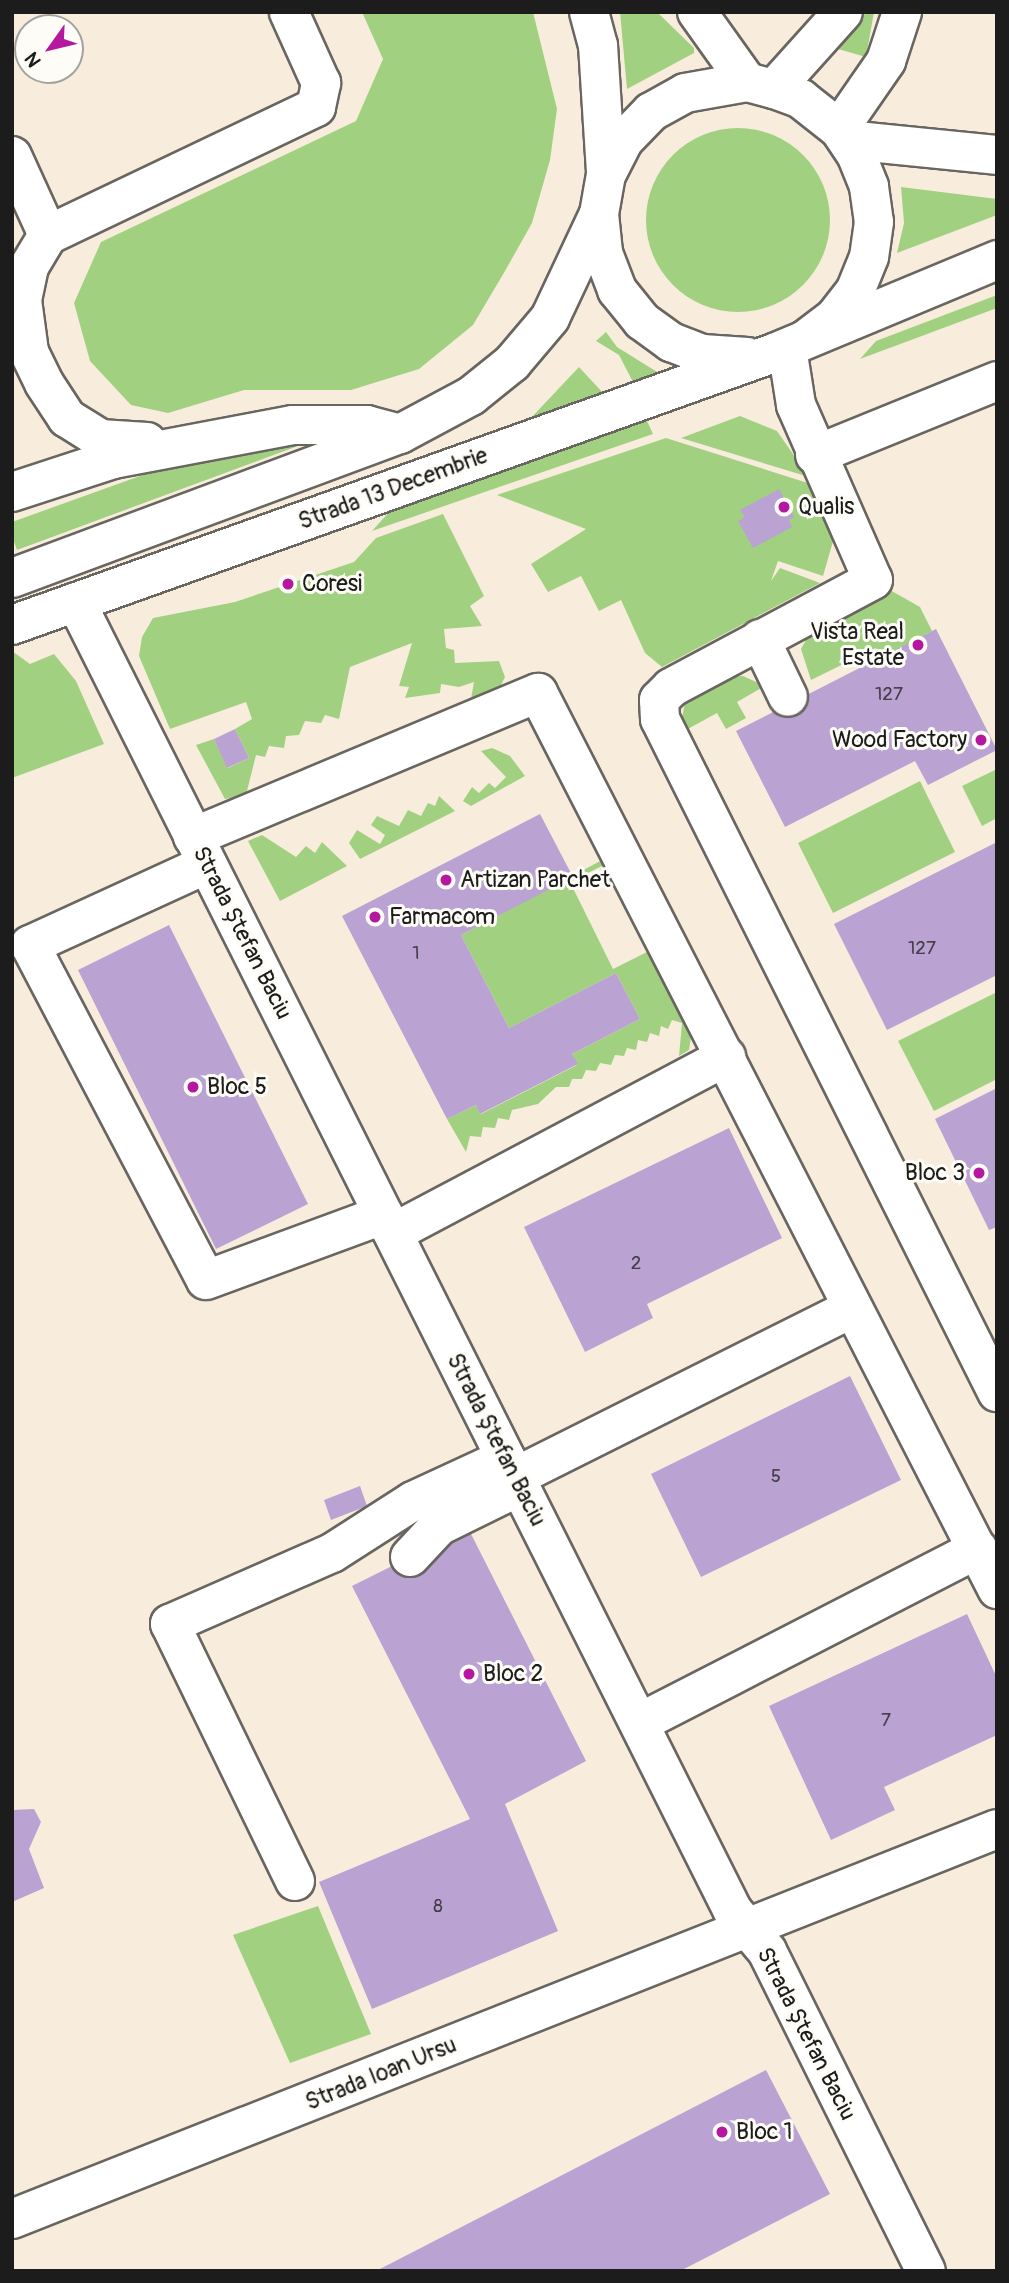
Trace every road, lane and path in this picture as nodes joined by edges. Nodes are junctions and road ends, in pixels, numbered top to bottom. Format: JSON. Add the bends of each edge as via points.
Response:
{"nodes":[{"id":1,"x":289,"y":12,"type":"edge"},
{"id":2,"x":589,"y":12,"type":"edge"},
{"id":3,"x":696,"y":12,"type":"edge"},
{"id":4,"x":844,"y":12,"type":"edge"},
{"id":5,"x":902,"y":12,"type":"edge"},
{"id":6,"x":761,"y":85,"type":"junction"},
{"id":7,"x":843,"y":135,"type":"junction"},
{"id":8,"x":997,"y":155,"type":"edge"},
{"id":9,"x":12,"y":156,"type":"edge"},
{"id":10,"x":606,"y":176,"type":"junction"},
{"id":11,"x":599,"y":214,"type":"junction"},
{"id":12,"x":48,"y":235,"type":"junction"},
{"id":13,"x":997,"y":260,"type":"edge"},
{"id":14,"x":789,"y":347,"type":"junction"},
{"id":15,"x":997,"y":381,"type":"edge"},
{"id":16,"x":400,"y":434,"type":"junction"},
{"id":17,"x":180,"y":444,"type":"junction"},
{"id":18,"x":816,"y":455,"type":"junction"},
{"id":19,"x":13,"y":481,"type":"edge"},
{"id":20,"x":12,"y":578,"type":"edge"},
{"id":21,"x":76,"y":602,"type":"junction"},
{"id":22,"x":12,"y":625,"type":"edge"},
{"id":23,"x":760,"y":639,"type":"junction"},
{"id":24,"x":789,"y":697,"type":"dead end"},
{"id":25,"x":200,"y":850,"type":"junction"},
{"id":26,"x":726,"y":1057,"type":"junction"},
{"id":27,"x":388,"y":1224,"type":"junction"},
{"id":28,"x":852,"y":1308,"type":"junction"},
{"id":29,"x":997,"y":1392,"type":"edge"},
{"id":30,"x":514,"y":1474,"type":"junction"},
{"id":31,"x":978,"y":1549,"type":"junction"},
{"id":32,"x":410,"y":1557,"type":"dead end"},
{"id":33,"x":997,"y":1589,"type":"edge"},
{"id":34,"x":639,"y":1723,"type":"junction"},
{"id":35,"x":997,"y":1829,"type":"edge"},
{"id":36,"x":295,"y":1881,"type":"dead end"},
{"id":37,"x":748,"y":1928,"type":"junction"},
{"id":38,"x":12,"y":2219,"type":"edge"},
{"id":39,"x":926,"y":2271,"type":"edge"}],
"edges":[{"from":1,"to":12,"type":"main road","via":[[321,83],[316,107]]},
{"from":2,"to":10,"type":"main road","via":[[598,44]]},
{"from":3,"to":6,"type":"main road"},
{"from":4,"to":6,"type":"main road"},
{"from":5,"to":7,"type":"main road","via":[[886,61]]},
{"from":6,"to":7,"type":"main road","name":"Strada 13 Decembrie","via":[[801,99]]},
{"from":6,"to":10,"type":"main road","name":"Strada 13 Decembrie","via":[[685,93],[652,112],[624,140]]},
{"from":7,"to":8,"type":"main road"},
{"from":7,"to":14,"type":"main road","name":"Strada 13 Decembrie","via":[[869,187],[874,222],[869,257],[856,290],[834,318]]},
{"from":9,"to":12,"type":"main road"},
{"from":10,"to":11,"type":"main road","name":"Strada 13 Decembrie"},
{"from":11,"to":14,"type":"main road","name":"Strada 13 Decembrie","via":[[603,253],[618,290],[642,321],[671,342],[704,354],[739,358]]},
{"from":11,"to":16,"type":"main road","name":"Strada 13 Decembrie","via":[[550,318],[512,363],[471,396]]},
{"from":12,"to":17,"type":"main road","via":[[29,267],[22,300],[29,352],[44,383],[67,418],[100,439]]},
{"from":13,"to":14,"type":"main road","name":"Strada 13 Decembrie"},
{"from":14,"to":18,"type":"main road","via":[[796,405]]},
{"from":14,"to":21,"type":"main road","name":"Strada 13 Decembrie"},
{"from":15,"to":18,"type":"main road"},
{"from":16,"to":17,"type":"main road","via":[[366,425],[293,425]]},
{"from":16,"to":20,"type":"main road","name":"Strada 13 Decembrie"},
{"from":17,"to":19,"type":"main road"},
{"from":18,"to":23,"type":"main road","via":[[873,580]]},
{"from":21,"to":22,"type":"main road","name":"Strada 13 Decembrie"},
{"from":21,"to":25,"type":"main road","name":"Strada Ștefan Baciu"},
{"from":23,"to":24,"type":"main road"},
{"from":23,"to":29,"type":"main road","via":[[671,688],[659,700],[660,719]]},
{"from":25,"to":26,"type":"main road","via":[[538,693]]},
{"from":25,"to":27,"type":"main road","name":"Strada Ștefan Baciu"},
{"from":25,"to":27,"type":"main road","via":[[30,945],[206,1279]]},
{"from":26,"to":27,"type":"main road"},
{"from":26,"to":28,"type":"main road"},
{"from":27,"to":30,"type":"main road","name":"Strada Ștefan Baciu"},
{"from":28,"to":30,"type":"main road"},
{"from":28,"to":31,"type":"main road"},
{"from":30,"to":32,"type":"main road","via":[[439,1526]]},
{"from":30,"to":34,"type":"main road","name":"Strada Ștefan Baciu"},
{"from":30,"to":36,"type":"main road","via":[[413,1500],[332,1553],[170,1624]]},
{"from":31,"to":33,"type":"main road"},
{"from":31,"to":34,"type":"main road"},
{"from":34,"to":37,"type":"main road","name":"Strada Ștefan Baciu","via":[[733,1911]]},
{"from":35,"to":37,"type":"main road","name":"Strada Ioan Ursu"},
{"from":37,"to":38,"type":"main road","name":"Strada Ioan Ursu"},
{"from":37,"to":39,"type":"main road","name":"Strada Ștefan Baciu","via":[[766,1951]]}]}
